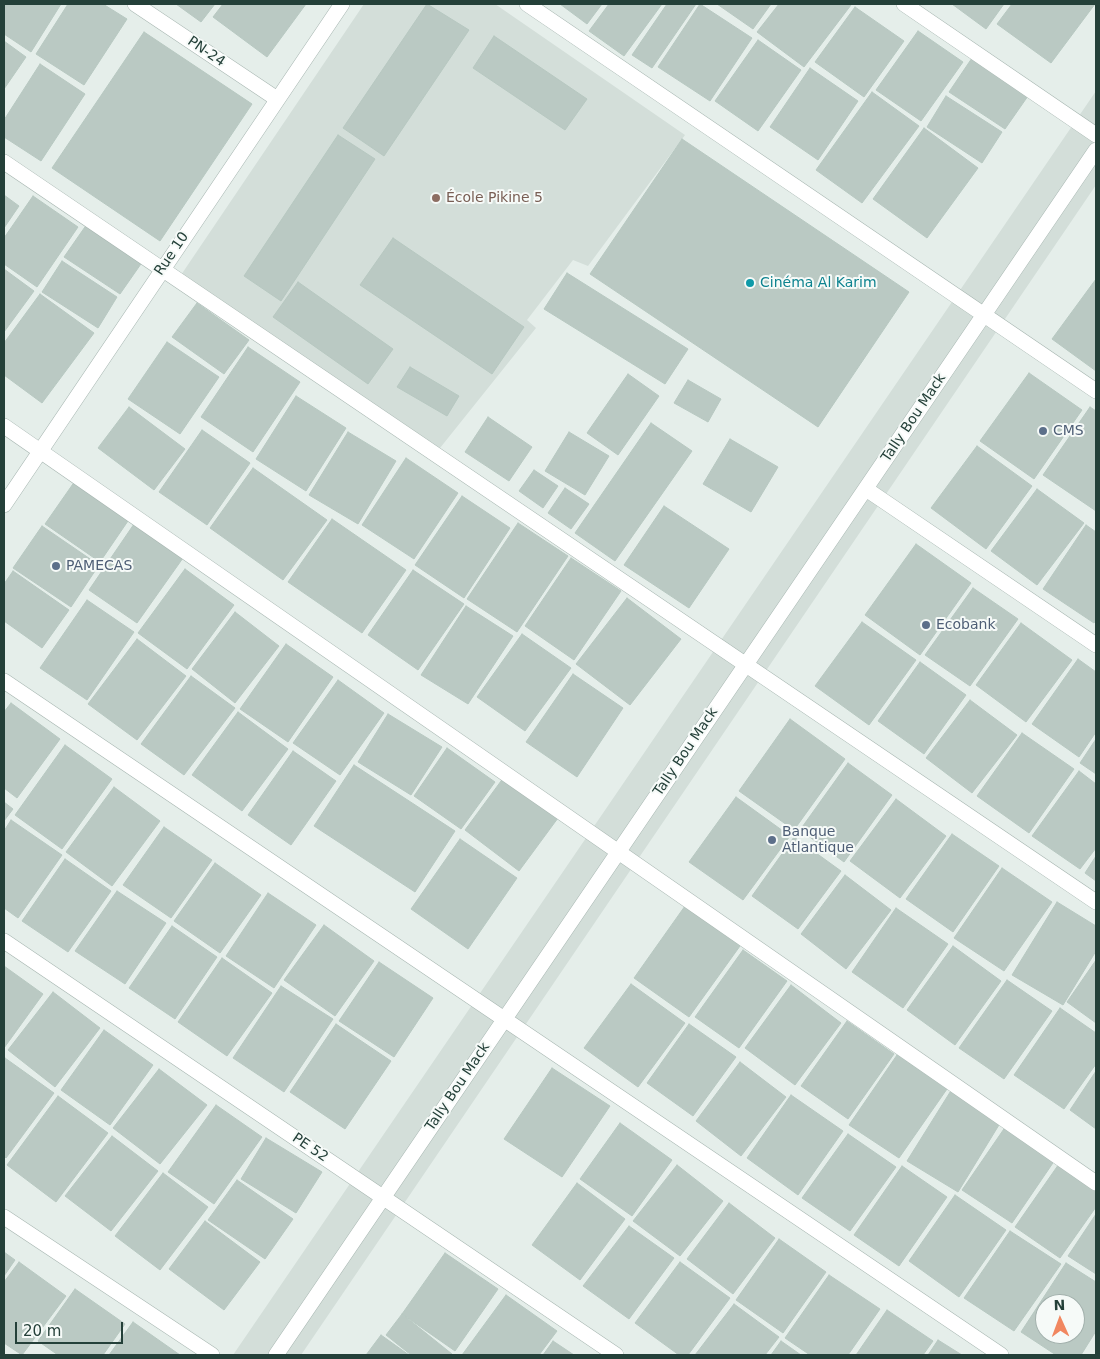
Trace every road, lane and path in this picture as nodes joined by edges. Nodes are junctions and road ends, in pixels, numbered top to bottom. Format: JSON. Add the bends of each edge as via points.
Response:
{"nodes":[{"id":1,"x":135,"y":4,"type":"edge"},
{"id":2,"x":342,"y":4,"type":"edge"},
{"id":3,"x":527,"y":4,"type":"edge"},
{"id":4,"x":904,"y":4,"type":"edge"},
{"id":5,"x":277,"y":99,"type":"junction"},
{"id":6,"x":1096,"y":134,"type":"edge"},
{"id":7,"x":1096,"y":150,"type":"edge"},
{"id":8,"x":4,"y":162,"type":"edge"},
{"id":9,"x":162,"y":269,"type":"junction"},
{"id":10,"x":984,"y":315,"type":"junction"},
{"id":11,"x":1096,"y":391,"type":"edge"},
{"id":12,"x":4,"y":426,"type":"edge"},
{"id":13,"x":41,"y":451,"type":"junction"},
{"id":14,"x":866,"y":489,"type":"junction"},
{"id":15,"x":4,"y":505,"type":"edge"},
{"id":16,"x":1096,"y":645,"type":"edge"},
{"id":17,"x":746,"y":664,"type":"junction"},
{"id":18,"x":4,"y":681,"type":"edge"},
{"id":19,"x":618,"y":852,"type":"junction"},
{"id":20,"x":1096,"y":902,"type":"edge"},
{"id":21,"x":4,"y":941,"type":"edge"},
{"id":22,"x":505,"y":1019,"type":"junction"},
{"id":23,"x":1096,"y":1183,"type":"edge"},
{"id":24,"x":383,"y":1197,"type":"junction"},
{"id":25,"x":4,"y":1217,"type":"edge"},
{"id":26,"x":212,"y":1355,"type":"edge"},
{"id":27,"x":276,"y":1355,"type":"edge"},
{"id":28,"x":616,"y":1355,"type":"edge"},
{"id":29,"x":1001,"y":1355,"type":"edge"}],
"edges":[{"from":1,"to":5,"type":"street","name":"PN-24"},
{"from":2,"to":5,"type":"street","name":"Rue 10"},
{"from":3,"to":10,"type":"street"},
{"from":4,"to":6,"type":"street"},
{"from":5,"to":9,"type":"street","name":"Rue 10"},
{"from":7,"to":10,"type":"street","name":"Tally Bou Mack"},
{"from":8,"to":9,"type":"street"},
{"from":9,"to":13,"type":"street","name":"Rue 10"},
{"from":9,"to":17,"type":"street"},
{"from":10,"to":11,"type":"street"},
{"from":10,"to":14,"type":"street","name":"Tally Bou Mack"},
{"from":12,"to":13,"type":"street"},
{"from":13,"to":15,"type":"street","name":"Rue 10"},
{"from":13,"to":19,"type":"street"},
{"from":14,"to":16,"type":"street"},
{"from":14,"to":17,"type":"street","name":"Tally Bou Mack"},
{"from":17,"to":19,"type":"street","name":"Tally Bou Mack"},
{"from":17,"to":20,"type":"street"},
{"from":18,"to":22,"type":"street"},
{"from":19,"to":22,"type":"street","name":"Tally Bou Mack"},
{"from":19,"to":23,"type":"street"},
{"from":21,"to":24,"type":"street","name":"PE 52"},
{"from":22,"to":24,"type":"street","name":"Tally Bou Mack"},
{"from":22,"to":29,"type":"street"},
{"from":24,"to":27,"type":"street","name":"Tally Bou Mack"},
{"from":24,"to":28,"type":"street","name":"PE 52"},
{"from":25,"to":26,"type":"street"}]}
